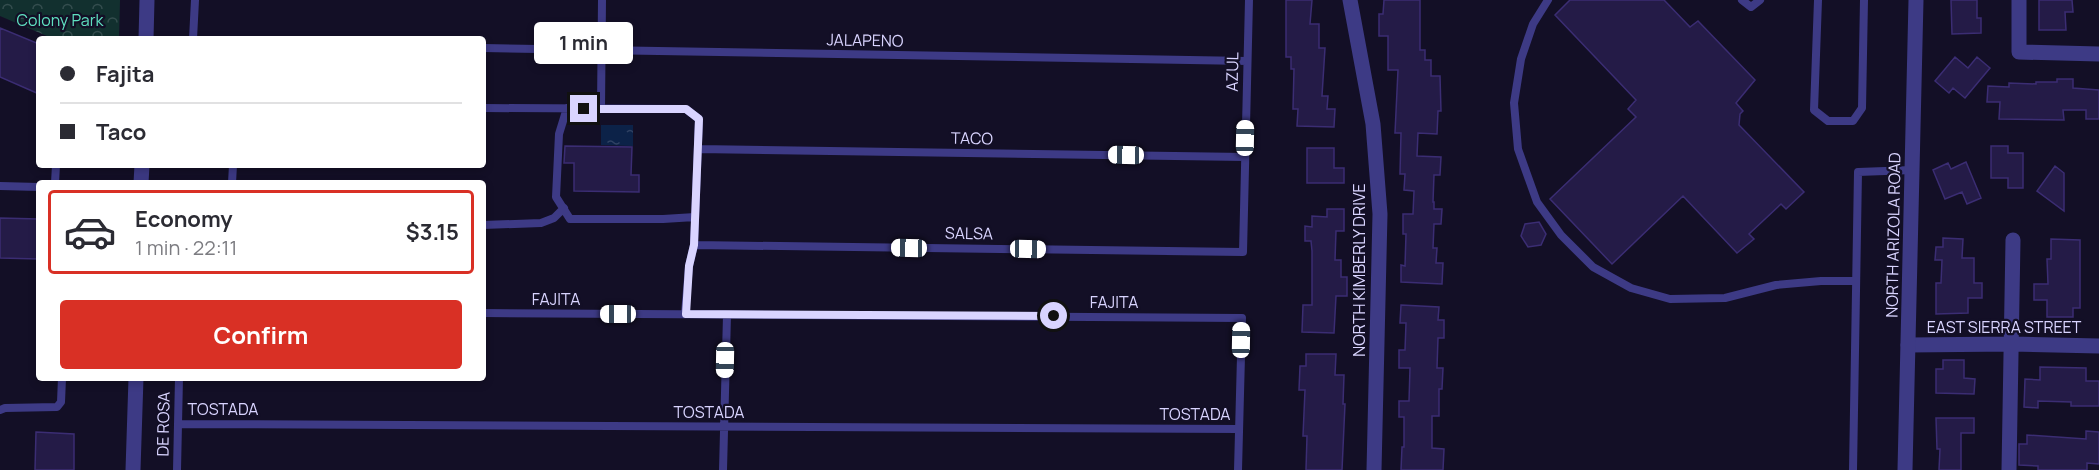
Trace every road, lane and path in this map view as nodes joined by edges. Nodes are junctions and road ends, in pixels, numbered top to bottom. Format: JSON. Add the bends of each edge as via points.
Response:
{"nodes":[{"id":1,"x":147,"y":0,"type":"edge"},
{"id":2,"x":195,"y":0,"type":"edge"},
{"id":3,"x":602,"y":0,"type":"edge"},
{"id":4,"x":1249,"y":0,"type":"edge"},
{"id":5,"x":1350,"y":0,"type":"edge"},
{"id":6,"x":1548,"y":0,"type":"edge"},
{"id":7,"x":1743,"y":0,"type":"edge"},
{"id":8,"x":1760,"y":0,"type":"edge"},
{"id":9,"x":1818,"y":0,"type":"edge"},
{"id":10,"x":1864,"y":0,"type":"edge"},
{"id":11,"x":1916,"y":0,"type":"edge"},
{"id":12,"x":2019,"y":0,"type":"edge"},
{"id":13,"x":146,"y":36,"type":"edge"},
{"id":14,"x":194,"y":36,"type":"edge"},
{"id":15,"x":486,"y":48,"type":"edge"},
{"id":16,"x":602,"y":51,"type":"junction"},
{"id":17,"x":2099,"y":54,"type":"edge"},
{"id":18,"x":1247,"y":61,"type":"junction"},
{"id":19,"x":486,"y":108,"type":"edge"},
{"id":20,"x":567,"y":108,"type":"junction"},
{"id":21,"x":601,"y":109,"type":"junction"},
{"id":22,"x":698,"y":149,"type":"junction"},
{"id":23,"x":1245,"y":157,"type":"junction"},
{"id":24,"x":1912,"y":170,"type":"junction"},
{"id":25,"x":0,"y":186,"type":"edge"},
{"id":26,"x":36,"y":187,"type":"edge"},
{"id":27,"x":564,"y":208,"type":"junction"},
{"id":28,"x":695,"y":216,"type":"junction"},
{"id":29,"x":486,"y":225,"type":"edge"},
{"id":30,"x":2013,"y":240,"type":"dead end"},
{"id":31,"x":694,"y":245,"type":"junction"},
{"id":32,"x":1243,"y":252,"type":"joint"},
{"id":33,"x":1856,"y":281,"type":"junction"},
{"id":34,"x":486,"y":313,"type":"edge"},
{"id":35,"x":686,"y":314,"type":"junction"},
{"id":36,"x":727,"y":315,"type":"junction"},
{"id":37,"x":2012,"y":344,"type":"junction"},
{"id":38,"x":1908,"y":345,"type":"junction"},
{"id":39,"x":2099,"y":346,"type":"edge"},
{"id":40,"x":62,"y":381,"type":"edge"},
{"id":41,"x":135,"y":381,"type":"edge"},
{"id":42,"x":179,"y":381,"type":"edge"},
{"id":43,"x":0,"y":410,"type":"edge"},
{"id":44,"x":178,"y":424,"type":"junction"},
{"id":45,"x":724,"y":427,"type":"junction"},
{"id":46,"x":1239,"y":429,"type":"junction"},
{"id":47,"x":133,"y":470,"type":"edge"},
{"id":48,"x":177,"y":470,"type":"edge"},
{"id":49,"x":723,"y":470,"type":"edge"},
{"id":50,"x":1238,"y":470,"type":"edge"},
{"id":51,"x":1374,"y":470,"type":"edge"},
{"id":52,"x":1853,"y":470,"type":"edge"},
{"id":53,"x":1905,"y":470,"type":"edge"},
{"id":54,"x":2009,"y":470,"type":"edge"}],
"edges":[{"from":1,"to":13,"type":"street"},
{"from":2,"to":14,"type":"lane"},
{"from":3,"to":16,"type":"lane"},
{"from":4,"to":18,"type":"lane","name":"AZUL"},
{"from":5,"to":51,"type":"street","name":"NORTH KIMBERLY DRIVE","via":[[1372,124],[1380,214]]},
{"from":6,"to":33,"type":"lane","via":[[1533,24],[1521,58],[1514,103],[1518,149],[1537,202],[1561,235],[1593,267],[1630,288],[1670,299],[1725,298],[1776,285]]},
{"from":7,"to":8,"type":"lane","via":[[1751,7]]},
{"from":9,"to":10,"type":"lane","via":[[1815,110],[1828,121],[1853,121],[1862,108]]},
{"from":11,"to":24,"type":"street","name":"NORTH ARIZOLA ROAD"},
{"from":12,"to":17,"type":"street","via":[[2019,52]]},
{"from":15,"to":16,"type":"lane","name":"JALAPENO"},
{"from":16,"to":18,"type":"lane","name":"JALAPENO"},
{"from":16,"to":21,"type":"lane"},
{"from":18,"to":23,"type":"lane","name":"AZUL"},
{"from":19,"to":20,"type":"lane"},
{"from":20,"to":21,"type":"lane"},
{"from":20,"to":27,"type":"lane","via":[[557,150],[556,196]]},
{"from":21,"to":22,"type":"lane","via":[[686,109],[699,119]]},
{"from":22,"to":23,"type":"lane","name":"TACO"},
{"from":22,"to":28,"type":"lane"},
{"from":23,"to":32,"type":"lane","name":"AZUL"},
{"from":24,"to":33,"type":"lane","via":[[1858,172]]},
{"from":24,"to":38,"type":"street","name":"NORTH ARIZOLA ROAD"},
{"from":25,"to":26,"type":"lane"},
{"from":27,"to":28,"type":"lane","via":[[570,219]]},
{"from":27,"to":29,"type":"lane","via":[[542,223]]},
{"from":28,"to":31,"type":"lane"},
{"from":30,"to":37,"type":"street"},
{"from":31,"to":32,"type":"lane","name":"SALSA"},
{"from":31,"to":35,"type":"lane"},
{"from":33,"to":52,"type":"lane"},
{"from":34,"to":35,"type":"lane","name":"FAJITA"},
{"from":35,"to":36,"type":"lane","name":"FAJITA"},
{"from":36,"to":45,"type":"lane"},
{"from":36,"to":46,"type":"lane","name":"FAJITA","via":[[1242,318]]},
{"from":37,"to":38,"type":"street","name":"EAST SIERRA STREET"},
{"from":37,"to":39,"type":"street","name":"EAST SIERRA STREET"},
{"from":37,"to":54,"type":"street"},
{"from":38,"to":53,"type":"street","name":"NORTH ARIZOLA ROAD"},
{"from":40,"to":43,"type":"lane","via":[[61,402],[57,407]]},
{"from":41,"to":47,"type":"street"},
{"from":42,"to":44,"type":"lane","name":"DE ROSA"},
{"from":44,"to":45,"type":"lane","name":"TOSTADA"},
{"from":44,"to":48,"type":"lane","name":"DE ROSA"},
{"from":45,"to":46,"type":"lane","name":"TOSTADA"},
{"from":45,"to":49,"type":"lane"},
{"from":46,"to":50,"type":"lane"}]}
